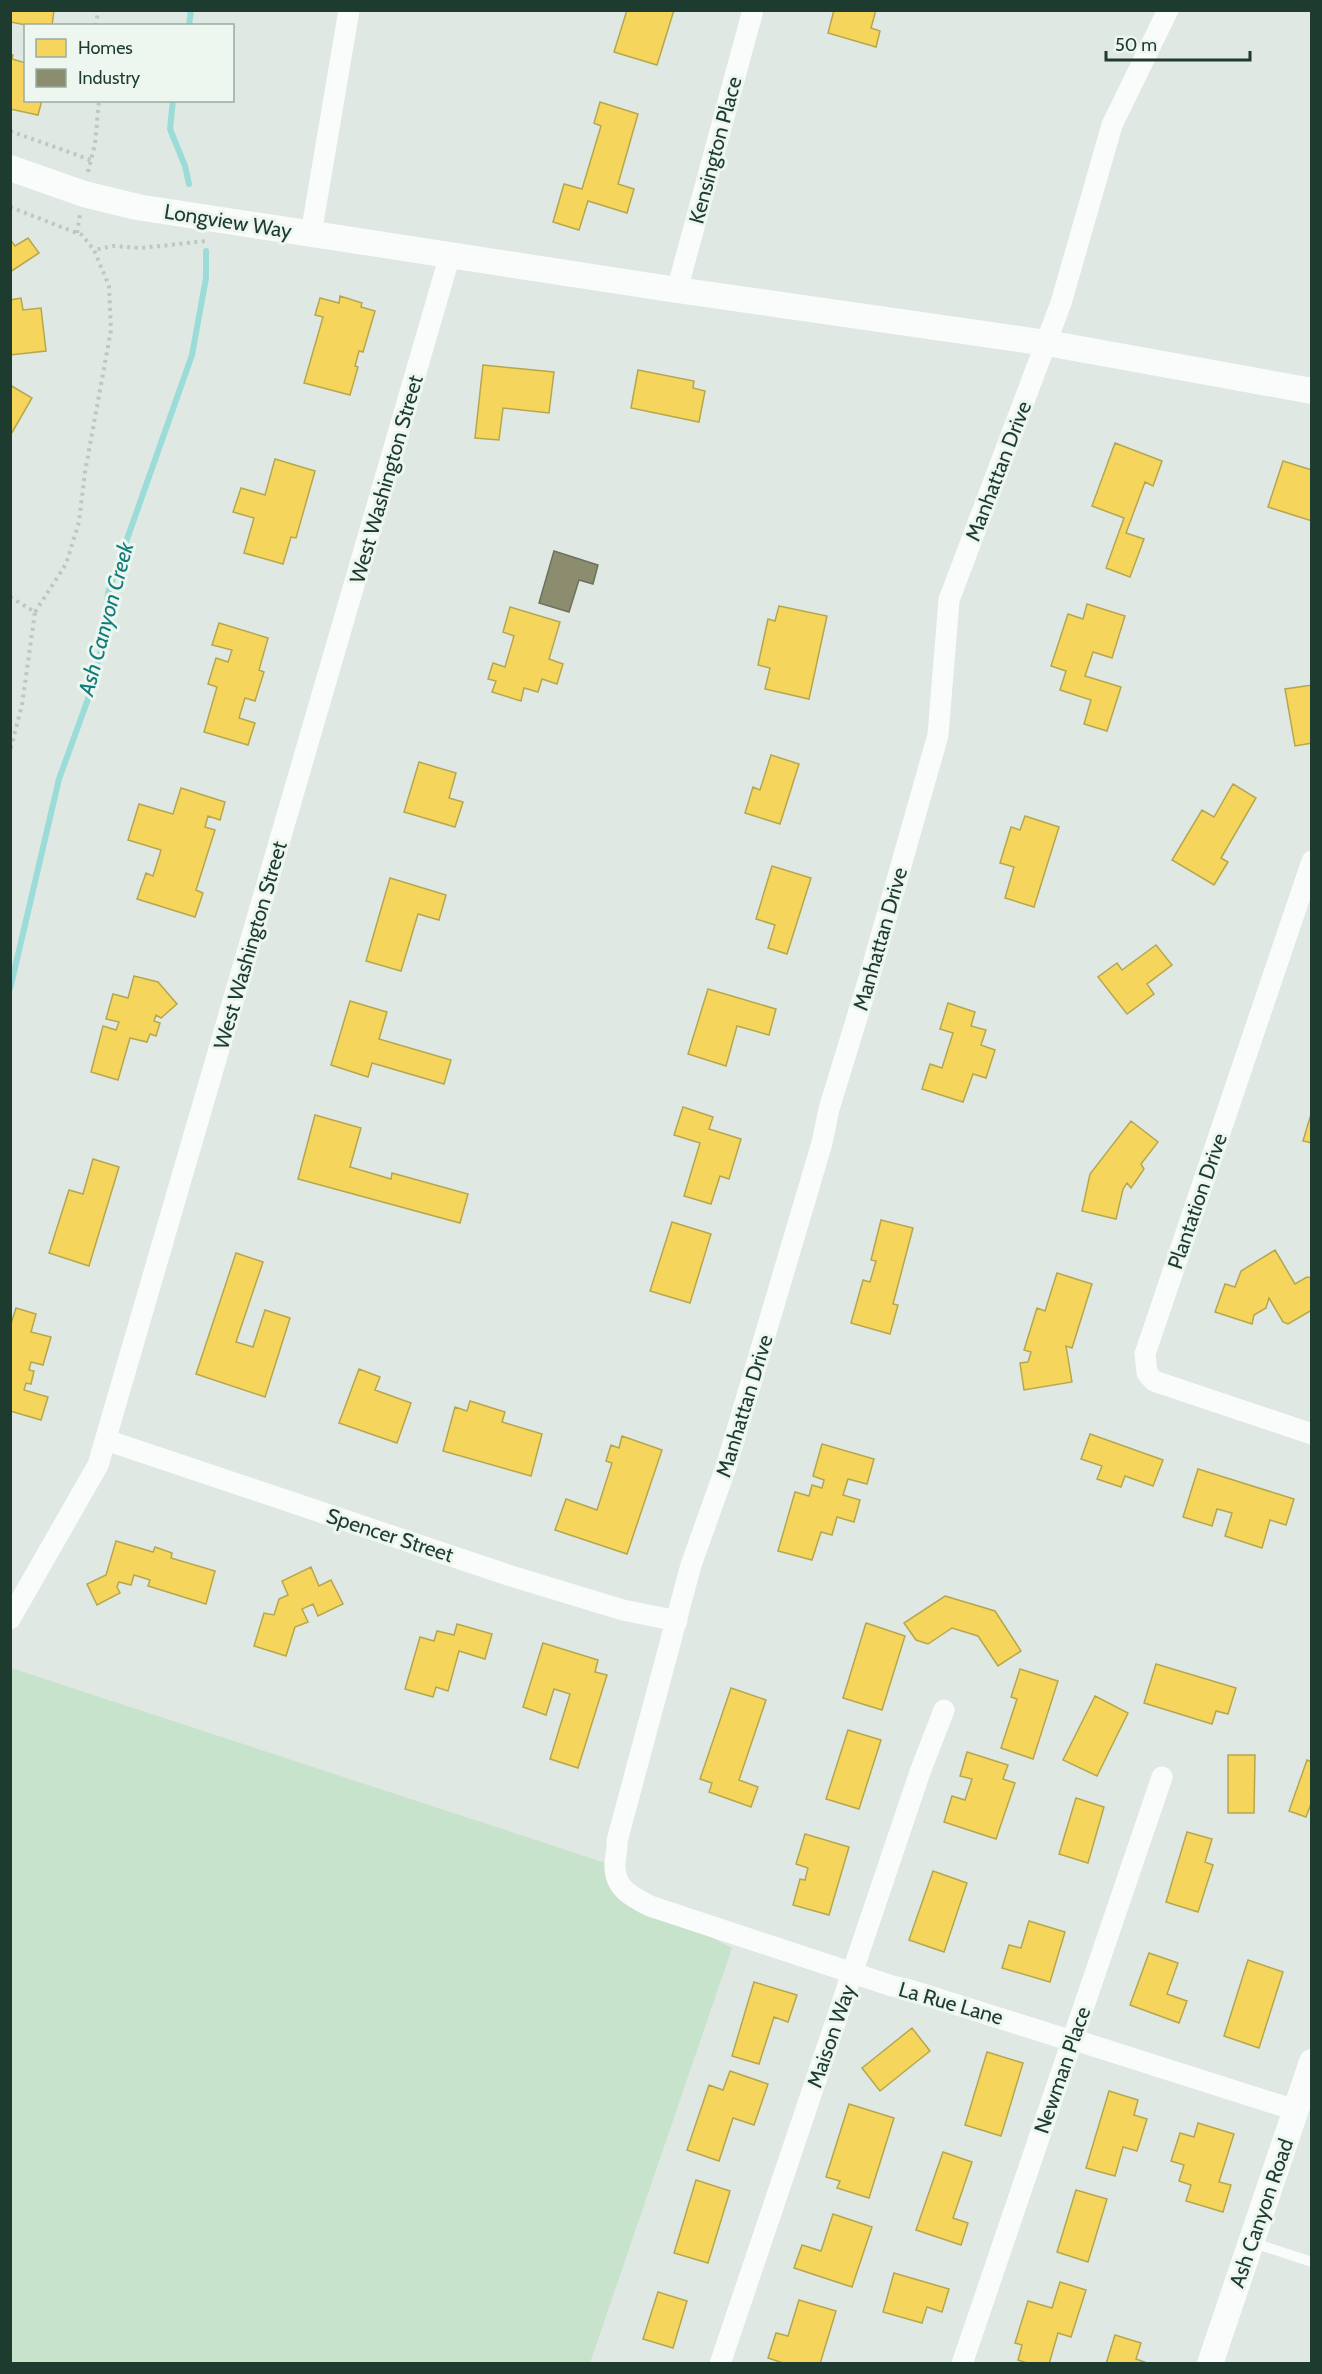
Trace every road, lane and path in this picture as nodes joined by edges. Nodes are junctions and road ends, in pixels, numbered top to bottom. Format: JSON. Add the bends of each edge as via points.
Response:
{"nodes":[{"id":1,"x":349,"y":10,"type":"edge"},
{"id":2,"x":753,"y":10,"type":"edge"},
{"id":3,"x":1168,"y":10,"type":"edge"},
{"id":4,"x":99,"y":102,"type":"edge"},
{"id":5,"x":10,"y":131,"type":"edge"},
{"id":6,"x":91,"y":160,"type":"junction"},
{"id":7,"x":10,"y":168,"type":"edge"},
{"id":8,"x":88,"y":172,"type":"dead end"},
{"id":9,"x":10,"y":207,"type":"edge"},
{"id":10,"x":80,"y":213,"type":"dead end"},
{"id":11,"x":77,"y":233,"type":"junction"},
{"id":12,"x":311,"y":234,"type":"junction"},
{"id":13,"x":211,"y":240,"type":"dead end"},
{"id":14,"x":94,"y":250,"type":"junction"},
{"id":15,"x":450,"y":255,"type":"junction"},
{"id":16,"x":677,"y":290,"type":"junction"},
{"id":17,"x":1047,"y":343,"type":"junction"},
{"id":18,"x":1311,"y":391,"type":"edge"},
{"id":19,"x":10,"y":597,"type":"edge"},
{"id":20,"x":35,"y":612,"type":"junction"},
{"id":21,"x":10,"y":751,"type":"edge"},
{"id":22,"x":1311,"y":861,"type":"edge"},
{"id":23,"x":1311,"y":1434,"type":"edge"},
{"id":24,"x":106,"y":1440,"type":"junction"},
{"id":25,"x":10,"y":1619,"type":"edge"},
{"id":26,"x":677,"y":1621,"type":"junction"},
{"id":27,"x":944,"y":1710,"type":"dead end"},
{"id":28,"x":1162,"y":1777,"type":"dead end"},
{"id":29,"x":617,"y":1878,"type":"joint"},
{"id":30,"x":852,"y":1972,"type":"junction"},
{"id":31,"x":1072,"y":2041,"type":"junction"},
{"id":32,"x":1311,"y":2062,"type":"edge"},
{"id":33,"x":1295,"y":2110,"type":"junction"},
{"id":34,"x":1251,"y":2242,"type":"junction"},
{"id":35,"x":1311,"y":2262,"type":"edge"},
{"id":36,"x":720,"y":2364,"type":"edge"},
{"id":37,"x":962,"y":2364,"type":"edge"},
{"id":38,"x":1210,"y":2364,"type":"edge"}],
"edges":[{"from":1,"to":12,"type":"street"},
{"from":2,"to":16,"type":"street","name":"Kensington Place"},
{"from":3,"to":17,"type":"street","name":"Manhattan Drive","via":[[1112,125]]},
{"from":4,"to":6,"type":"path"},
{"from":5,"to":6,"type":"path"},
{"from":6,"to":8,"type":"path"},
{"from":7,"to":12,"type":"street","name":"Longview Way","via":[[84,194],[137,207]]},
{"from":9,"to":11,"type":"path"},
{"from":10,"to":11,"type":"path"},
{"from":11,"to":14,"type":"path"},
{"from":12,"to":15,"type":"street","name":"Longview Way"},
{"from":13,"to":14,"type":"path"},
{"from":14,"to":20,"type":"path","via":[[109,286],[111,330],[79,522],[66,564]]},
{"from":15,"to":16,"type":"street","name":"Longview Way"},
{"from":15,"to":24,"type":"street","name":"West Washington Street"},
{"from":16,"to":17,"type":"street","name":"Longview Way"},
{"from":17,"to":18,"type":"street","name":"Longview Way"},
{"from":17,"to":26,"type":"street","name":"Manhattan Drive","via":[[949,600],[938,735],[740,1422],[691,1565]]},
{"from":19,"to":20,"type":"path"},
{"from":20,"to":21,"type":"path","via":[[22,705]]},
{"from":22,"to":23,"type":"street","name":"Plantation Drive","via":[[1145,1354],[1147,1373],[1154,1381]]},
{"from":24,"to":25,"type":"street","name":"West Washington Street","via":[[98,1466]]},
{"from":24,"to":26,"type":"street","name":"Spencer Street","via":[[511,1576],[623,1610]]},
{"from":26,"to":29,"type":"street","name":"Manhattan Drive","via":[[617,1841]]},
{"from":27,"to":30,"type":"street","name":"Maison Way"},
{"from":28,"to":31,"type":"street","name":"Newman Place"},
{"from":29,"to":30,"type":"street","name":"La Rue Lane","via":[[626,1893],[650,1906]]},
{"from":30,"to":31,"type":"street","name":"La Rue Lane"},
{"from":30,"to":36,"type":"street","name":"Maison Way"},
{"from":31,"to":33,"type":"street","name":"La Rue Lane"},
{"from":31,"to":37,"type":"street","name":"Newman Place"},
{"from":32,"to":33,"type":"street","name":"Ash Canyon Road"},
{"from":33,"to":34,"type":"street","name":"Ash Canyon Road"},
{"from":34,"to":35,"type":"lane"},
{"from":34,"to":38,"type":"street","name":"Ash Canyon Road"}]}
